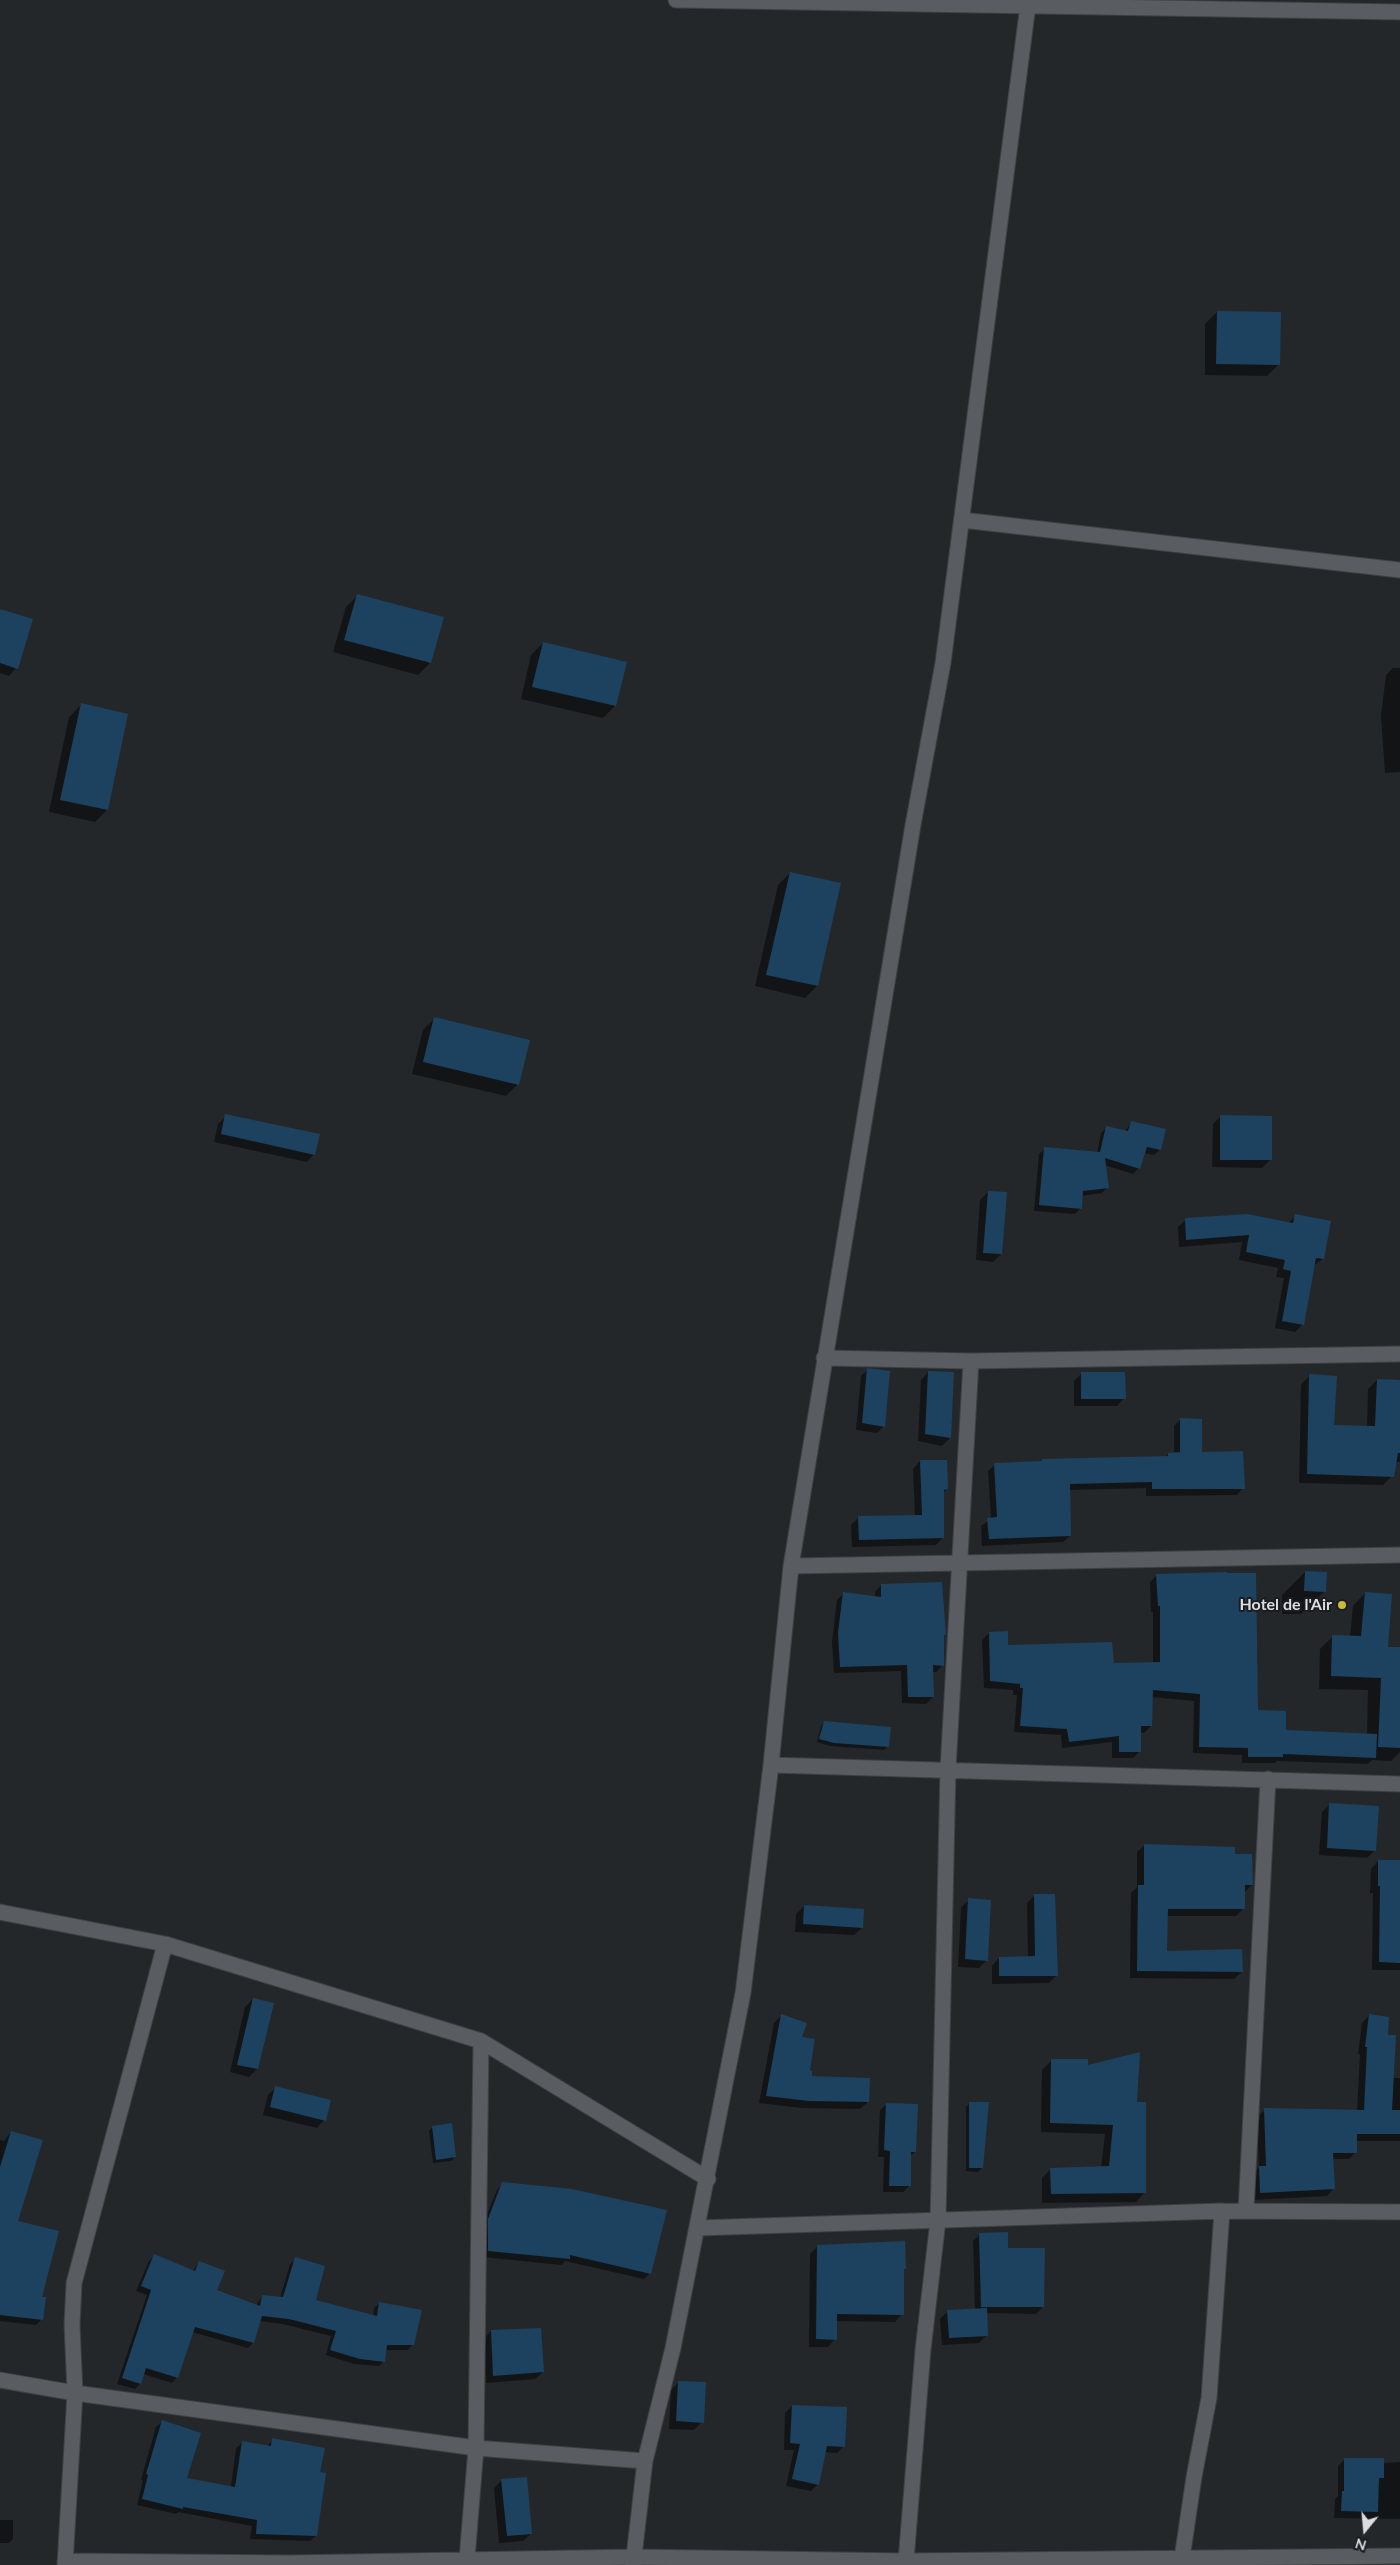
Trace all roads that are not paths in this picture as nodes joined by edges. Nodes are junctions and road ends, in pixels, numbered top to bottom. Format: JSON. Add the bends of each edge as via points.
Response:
{"nodes":[{"id":1,"x":676,"y":0,"type":"edge"},
{"id":2,"x":1267,"y":4,"type":"edge"},
{"id":3,"x":1028,"y":5,"type":"junction"},
{"id":4,"x":1400,"y":12,"type":"edge"},
{"id":5,"x":962,"y":520,"type":"junction"},
{"id":6,"x":1400,"y":570,"type":"edge"},
{"id":7,"x":1400,"y":1354,"type":"edge"},
{"id":8,"x":824,"y":1358,"type":"junction"},
{"id":9,"x":971,"y":1361,"type":"junction"},
{"id":10,"x":1400,"y":1555,"type":"edge"},
{"id":11,"x":960,"y":1562,"type":"junction"},
{"id":12,"x":791,"y":1566,"type":"junction"},
{"id":13,"x":771,"y":1765,"type":"junction"},
{"id":14,"x":948,"y":1769,"type":"junction"},
{"id":15,"x":1268,"y":1779,"type":"junction"},
{"id":16,"x":1400,"y":1784,"type":"edge"},
{"id":17,"x":0,"y":1912,"type":"edge"},
{"id":18,"x":165,"y":1944,"type":"junction"},
{"id":19,"x":481,"y":2041,"type":"junction"},
{"id":20,"x":708,"y":2179,"type":"junction"},
{"id":21,"x":1222,"y":2211,"type":"junction"},
{"id":22,"x":1246,"y":2211,"type":"junction"},
{"id":23,"x":1400,"y":2212,"type":"edge"},
{"id":24,"x":938,"y":2220,"type":"junction"},
{"id":25,"x":697,"y":2228,"type":"junction"},
{"id":26,"x":0,"y":2380,"type":"edge"},
{"id":27,"x":75,"y":2393,"type":"junction"},
{"id":28,"x":476,"y":2448,"type":"junction"},
{"id":29,"x":645,"y":2461,"type":"junction"},
{"id":30,"x":1400,"y":2556,"type":"edge"},
{"id":31,"x":467,"y":2559,"type":"junction"},
{"id":32,"x":633,"y":2561,"type":"edge"},
{"id":33,"x":906,"y":2561,"type":"junction"},
{"id":34,"x":1181,"y":2562,"type":"edge"},
{"id":35,"x":65,"y":2563,"type":"edge"}],
"edges":[{"from":1,"to":3,"type":"street"},
{"from":2,"to":3,"type":"street"},
{"from":2,"to":4,"type":"street"},
{"from":3,"to":5,"type":"street"},
{"from":5,"to":6,"type":"street"},
{"from":5,"to":8,"type":"street","via":[[943,663]]},
{"from":7,"to":9,"type":"street"},
{"from":8,"to":9,"type":"street"},
{"from":8,"to":12,"type":"street"},
{"from":9,"to":11,"type":"street"},
{"from":10,"to":11,"type":"street"},
{"from":11,"to":12,"type":"street"},
{"from":11,"to":14,"type":"street"},
{"from":12,"to":13,"type":"street"},
{"from":13,"to":14,"type":"street"},
{"from":13,"to":20,"type":"street","via":[[743,1993]]},
{"from":14,"to":15,"type":"street"},
{"from":14,"to":24,"type":"street"},
{"from":15,"to":16,"type":"street"},
{"from":15,"to":22,"type":"street"},
{"from":17,"to":18,"type":"street"},
{"from":18,"to":19,"type":"street"},
{"from":18,"to":27,"type":"street","via":[[74,2283]]},
{"from":19,"to":20,"type":"street"},
{"from":19,"to":28,"type":"street"},
{"from":20,"to":25,"type":"street"},
{"from":21,"to":22,"type":"street"},
{"from":21,"to":24,"type":"street"},
{"from":21,"to":34,"type":"street","via":[[1209,2398]]},
{"from":22,"to":23,"type":"street"},
{"from":24,"to":25,"type":"street"},
{"from":24,"to":33,"type":"street","via":[[923,2350]]},
{"from":25,"to":29,"type":"street","via":[[673,2348]]},
{"from":26,"to":27,"type":"street"},
{"from":27,"to":28,"type":"street"},
{"from":27,"to":35,"type":"street"},
{"from":28,"to":29,"type":"street"},
{"from":28,"to":31,"type":"street"},
{"from":29,"to":32,"type":"street"},
{"from":30,"to":34,"type":"street"},
{"from":31,"to":32,"type":"street"},
{"from":31,"to":35,"type":"street"},
{"from":32,"to":33,"type":"street"},
{"from":33,"to":34,"type":"street"}]}
